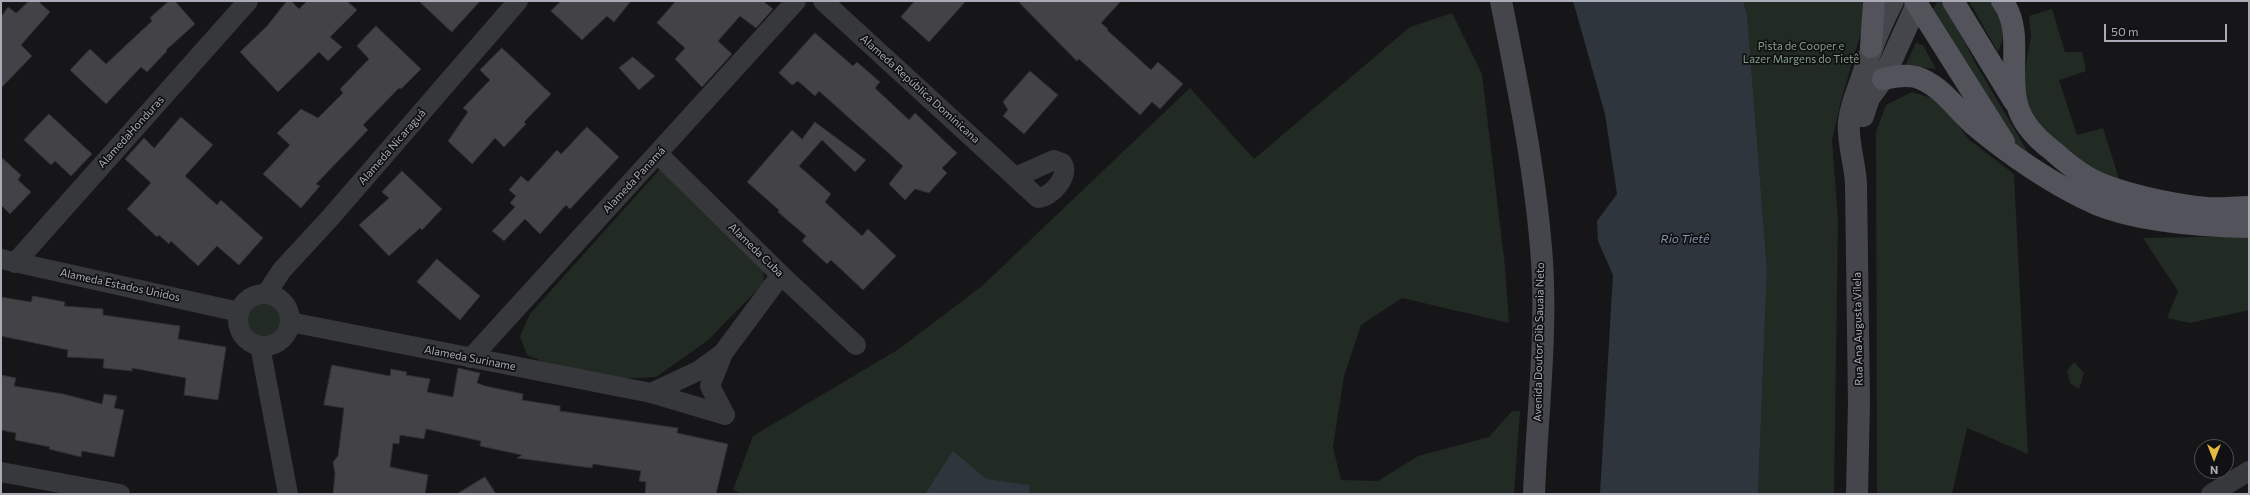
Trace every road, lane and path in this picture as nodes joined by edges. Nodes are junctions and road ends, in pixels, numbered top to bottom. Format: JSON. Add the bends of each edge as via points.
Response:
{"nodes":[{"id":1,"x":248,"y":1,"type":"edge"},
{"id":2,"x":518,"y":1,"type":"edge"},
{"id":3,"x":796,"y":1,"type":"edge"},
{"id":4,"x":823,"y":1,"type":"edge"},
{"id":5,"x":1501,"y":1,"type":"edge"},
{"id":6,"x":1874,"y":1,"type":"edge"},
{"id":7,"x":1893,"y":1,"type":"edge"},
{"id":8,"x":1953,"y":1,"type":"edge"},
{"id":9,"x":2002,"y":1,"type":"edge"},
{"id":10,"x":1917,"y":2,"type":"edge"},
{"id":11,"x":1871,"y":47,"type":"junction"},
{"id":12,"x":1883,"y":79,"type":"junction"},
{"id":13,"x":2017,"y":105,"type":"junction"},
{"id":14,"x":2010,"y":151,"type":"junction"},
{"id":15,"x":658,"y":154,"type":"junction"},
{"id":16,"x":1855,"y":164,"type":"junction"},
{"id":17,"x":1016,"y":177,"type":"dead end"},
{"id":18,"x":2249,"y":207,"type":"edge"},
{"id":19,"x":2249,"y":227,"type":"edge"},
{"id":20,"x":8,"y":261,"type":"edge"},
{"id":21,"x":780,"y":274,"type":"junction"},
{"id":22,"x":266,"y":294,"type":"junction"},
{"id":23,"x":239,"y":312,"type":"junction"},
{"id":24,"x":290,"y":322,"type":"junction"},
{"id":25,"x":856,"y":344,"type":"dead end"},
{"id":26,"x":260,"y":346,"type":"junction"},
{"id":27,"x":722,"y":353,"type":"junction"},
{"id":28,"x":471,"y":358,"type":"junction"},
{"id":29,"x":651,"y":394,"type":"junction"},
{"id":30,"x":1,"y":472,"type":"edge"},
{"id":31,"x":2249,"y":472,"type":"edge"},
{"id":32,"x":2215,"y":493,"type":"edge"},
{"id":33,"x":120,"y":494,"type":"edge"},
{"id":34,"x":288,"y":494,"type":"edge"},
{"id":35,"x":1534,"y":494,"type":"edge"},
{"id":36,"x":1857,"y":494,"type":"edge"}],
"edges":[{"from":1,"to":20,"type":"street","name":"AlamedaHonduras"},
{"from":2,"to":22,"type":"street","name":"Alameda Nicaraguá","via":[[336,212],[282,270]]},
{"from":3,"to":15,"type":"street","name":"Alameda Panamá"},
{"from":4,"to":17,"type":"street","name":"Alameda República Dominicana"},
{"from":5,"to":35,"type":"main road","name":"Avenida Doutor Dib Sauaia Neto","via":[[1533,182],[1542,262],[1542,332]]},
{"from":6,"to":11,"type":"main road"},
{"from":7,"to":11,"type":"main road","name":"Rua Ana Augusta Vilela"},
{"from":8,"to":13,"type":"main road"},
{"from":9,"to":13,"type":"main road","via":[[2008,9],[2012,26]]},
{"from":10,"to":12,"type":"main road","name":"Rua Ana Augusta Vilela"},
{"from":10,"to":14,"type":"main road"},
{"from":11,"to":16,"type":"main road","name":"Rua Ana Augusta Vilela","via":[[1849,122]]},
{"from":12,"to":14,"type":"main road","via":[[1915,77],[1929,83],[1942,92],[1974,125]]},
{"from":12,"to":16,"type":"main road","name":"Rua Ana Augusta Vilela","via":[[1875,88],[1864,110],[1862,144]]},
{"from":13,"to":18,"type":"main road","via":[[2026,126],[2042,142],[2087,177],[2163,201],[2207,208]]},
{"from":14,"to":19,"type":"main road","via":[[2038,173],[2097,204],[2138,216],[2180,223]]},
{"from":15,"to":21,"type":"street","name":"Alameda Cuba"},
{"from":15,"to":28,"type":"street","name":"Alameda Panamá"},
{"from":16,"to":36,"type":"main road","name":"Rua Ana Augusta Vilela","via":[[1859,403]]},
{"from":20,"to":23,"type":"street","name":"Alameda Estados Unidos"},
{"from":21,"to":25,"type":"street","name":"Alameda Cuba"},
{"from":21,"to":27,"type":"street"},
{"from":22,"to":23,"type":"street","via":[[249,298]]},
{"from":22,"to":24,"type":"street","via":[[282,301],[288,308]]},
{"from":23,"to":26,"type":"street","via":[[238,321],[244,337],[250,343]]},
{"from":24,"to":26,"type":"street","via":[[282,340],[275,344]]},
{"from":24,"to":28,"type":"street","name":"Alameda Suriname"},
{"from":26,"to":34,"type":"street"},
{"from":27,"to":29,"type":"street","via":[[698,371]]},
{"from":27,"to":29,"type":"street","name":"Alameda Suriname","via":[[710,386],[724,415]]},
{"from":28,"to":29,"type":"street","name":"Alameda Suriname"},
{"from":30,"to":33,"type":"street"},
{"from":31,"to":32,"type":"street"}]}
